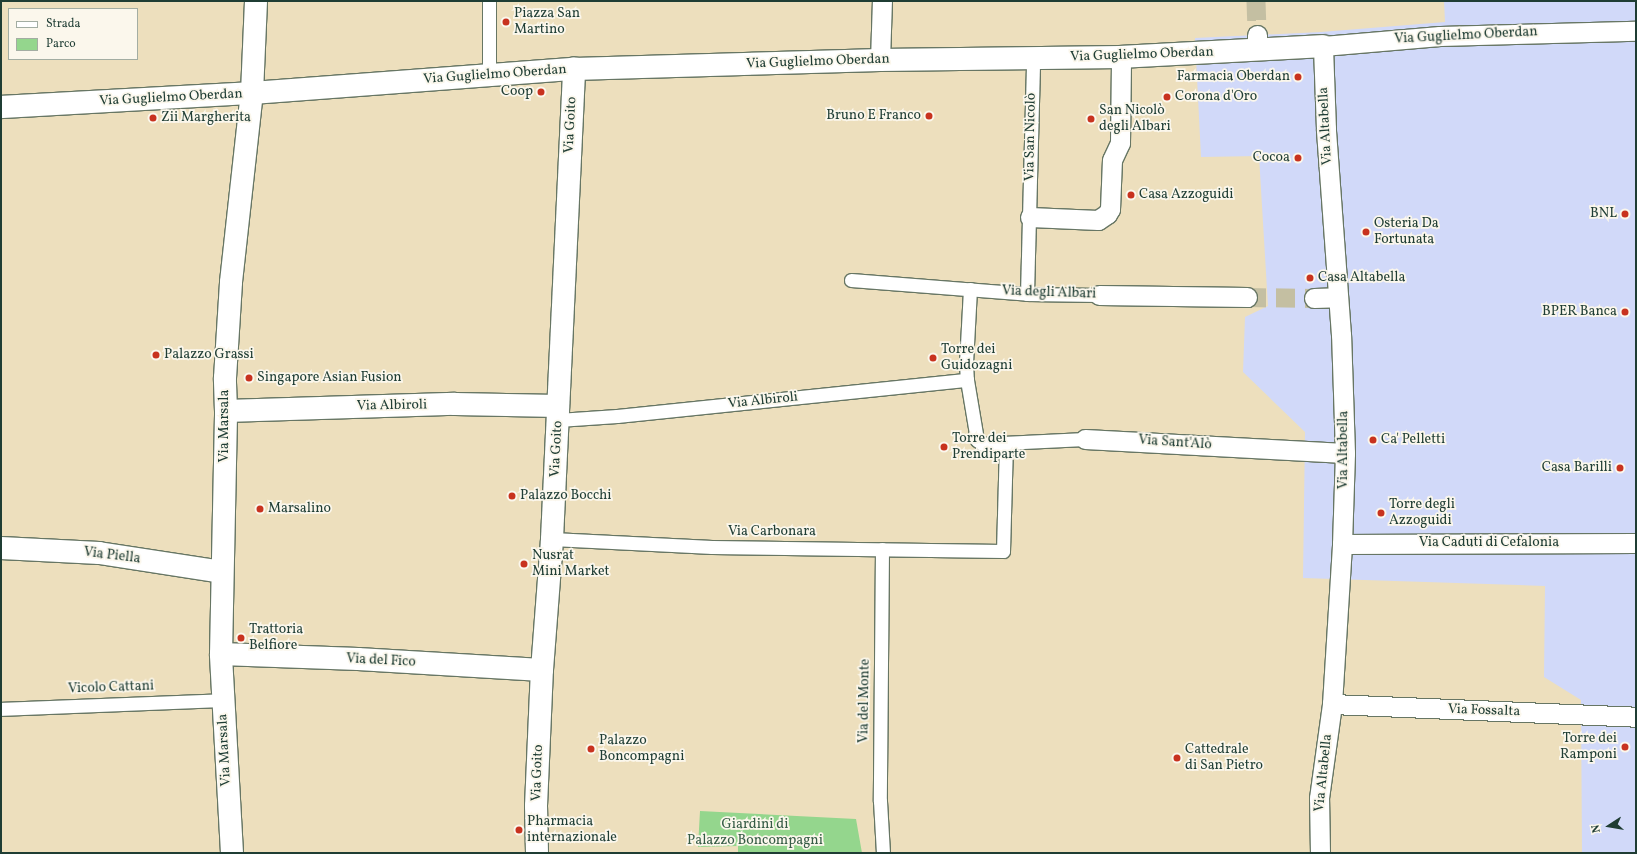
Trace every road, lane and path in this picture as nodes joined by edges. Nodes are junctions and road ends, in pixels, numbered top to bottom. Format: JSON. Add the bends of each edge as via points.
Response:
{"nodes":[{"id":1,"x":256,"y":1,"type":"edge"},
{"id":2,"x":489,"y":1,"type":"edge"},
{"id":3,"x":882,"y":1,"type":"edge"},
{"id":4,"x":1636,"y":31,"type":"edge"},
{"id":5,"x":1323,"y":46,"type":"junction"},
{"id":6,"x":1121,"y":57,"type":"junction"},
{"id":7,"x":1033,"y":58,"type":"junction"},
{"id":8,"x":880,"y":60,"type":"junction"},
{"id":9,"x":574,"y":69,"type":"junction"},
{"id":10,"x":489,"y":75,"type":"junction"},
{"id":11,"x":252,"y":93,"type":"junction"},
{"id":12,"x":1,"y":107,"type":"edge"},
{"id":13,"x":1030,"y":217,"type":"junction"},
{"id":14,"x":851,"y":280,"type":"dead end"},
{"id":15,"x":970,"y":289,"type":"junction"},
{"id":16,"x":1027,"y":294,"type":"junction"},
{"id":17,"x":1100,"y":295,"type":"joint"},
{"id":18,"x":1247,"y":297,"type":"tunnel mouth"},
{"id":19,"x":1338,"y":297,"type":"junction"},
{"id":20,"x":1314,"y":298,"type":"tunnel mouth"},
{"id":21,"x":967,"y":380,"type":"junction"},
{"id":22,"x":226,"y":411,"type":"junction"},
{"id":23,"x":558,"y":413,"type":"junction"},
{"id":24,"x":1085,"y":438,"type":"joint"},
{"id":25,"x":1006,"y":443,"type":"junction"},
{"id":26,"x":1345,"y":453,"type":"junction"},
{"id":27,"x":552,"y":539,"type":"junction"},
{"id":28,"x":1636,"y":543,"type":"edge"},
{"id":29,"x":1342,"y":544,"type":"junction"},
{"id":30,"x":1,"y":548,"type":"edge"},
{"id":31,"x":882,"y":549,"type":"junction"},
{"id":32,"x":222,"y":572,"type":"junction"},
{"id":33,"x":221,"y":654,"type":"junction"},
{"id":34,"x":542,"y":670,"type":"junction"},
{"id":35,"x":222,"y":700,"type":"junction"},
{"id":36,"x":1332,"y":704,"type":"junction"},
{"id":37,"x":1,"y":709,"type":"edge"},
{"id":38,"x":1636,"y":717,"type":"edge"},
{"id":39,"x":232,"y":853,"type":"edge"},
{"id":40,"x":537,"y":853,"type":"edge"},
{"id":41,"x":883,"y":853,"type":"edge"},
{"id":42,"x":1320,"y":853,"type":"edge"}],
"edges":[{"from":1,"to":11,"type":"street","name":"Via Marsala"},
{"from":2,"to":10,"type":"lane"},
{"from":3,"to":8,"type":"street"},
{"from":4,"to":5,"type":"street","name":"Via Guglielmo Oberdan","via":[[1440,36]]},
{"from":5,"to":6,"type":"street","name":"Via Guglielmo Oberdan","via":[[1257,42]]},
{"from":5,"to":19,"type":"street","name":"Via Altabella"},
{"from":6,"to":7,"type":"street","name":"Via Guglielmo Oberdan"},
{"from":6,"to":13,"type":"street","via":[[1120,143],[1112,160],[1110,209],[1098,220]]},
{"from":7,"to":8,"type":"street","name":"Via Guglielmo Oberdan"},
{"from":7,"to":13,"type":"lane","name":"Via San Nicolò"},
{"from":8,"to":9,"type":"street","name":"Via Guglielmo Oberdan"},
{"from":9,"to":10,"type":"street","name":"Via Guglielmo Oberdan"},
{"from":9,"to":23,"type":"street","name":"Via Goito"},
{"from":10,"to":11,"type":"street","name":"Via Guglielmo Oberdan"},
{"from":11,"to":12,"type":"street","name":"Via Guglielmo Oberdan"},
{"from":11,"to":22,"type":"street","name":"Via Marsala","via":[[231,282],[225,378]]},
{"from":13,"to":16,"type":"lane","name":"Via San Nicolò"},
{"from":14,"to":15,"type":"lane","name":"Via degli Albari"},
{"from":15,"to":16,"type":"lane","name":"Via degli Albari"},
{"from":15,"to":21,"type":"lane","name":"Via Sant'Alò"},
{"from":16,"to":17,"type":"lane","name":"Via degli Albari"},
{"from":17,"to":18,"type":"street","name":"Via degli Albari"},
{"from":19,"to":20,"type":"street"},
{"from":19,"to":26,"type":"street","name":"Via Altabella"},
{"from":21,"to":23,"type":"lane","name":"Via Albiroli","via":[[617,416]]},
{"from":21,"to":25,"type":"lane","name":"Via Sant'Alò","via":[[977,440],[982,444]]},
{"from":22,"to":23,"type":"street","name":"Via Albiroli","via":[[455,404]]},
{"from":22,"to":32,"type":"street","name":"Via Marsala"},
{"from":23,"to":27,"type":"street","name":"Via Goito"},
{"from":24,"to":25,"type":"lane","name":"Via Sant'Alò"},
{"from":24,"to":26,"type":"street","name":"Via Sant'Alò"},
{"from":25,"to":31,"type":"lane","name":"Via Carbonara","via":[[1003,551]]},
{"from":26,"to":29,"type":"street","name":"Via Altabella"},
{"from":27,"to":31,"type":"lane","name":"Via Carbonara","via":[[712,547]]},
{"from":27,"to":34,"type":"street","name":"Via Goito"},
{"from":28,"to":29,"type":"street","name":"Via Caduti di Cefalonia"},
{"from":29,"to":36,"type":"street","name":"Via Altabella"},
{"from":30,"to":32,"type":"street","name":"Via Piella","via":[[99,553]]},
{"from":31,"to":41,"type":"lane","name":"Via del Monte","via":[[880,807]]},
{"from":32,"to":33,"type":"street","name":"Via Marsala"},
{"from":33,"to":34,"type":"street","name":"Via del Fico"},
{"from":33,"to":35,"type":"street","name":"Via Marsala"},
{"from":34,"to":40,"type":"street","name":"Via Goito","via":[[536,806]]},
{"from":35,"to":37,"type":"lane","name":"Vicolo Cattani"},
{"from":35,"to":39,"type":"street","name":"Via Marsala"},
{"from":36,"to":38,"type":"street","name":"Via Fossalta"},
{"from":36,"to":42,"type":"street","name":"Via Altabella","via":[[1319,798]]}]}
